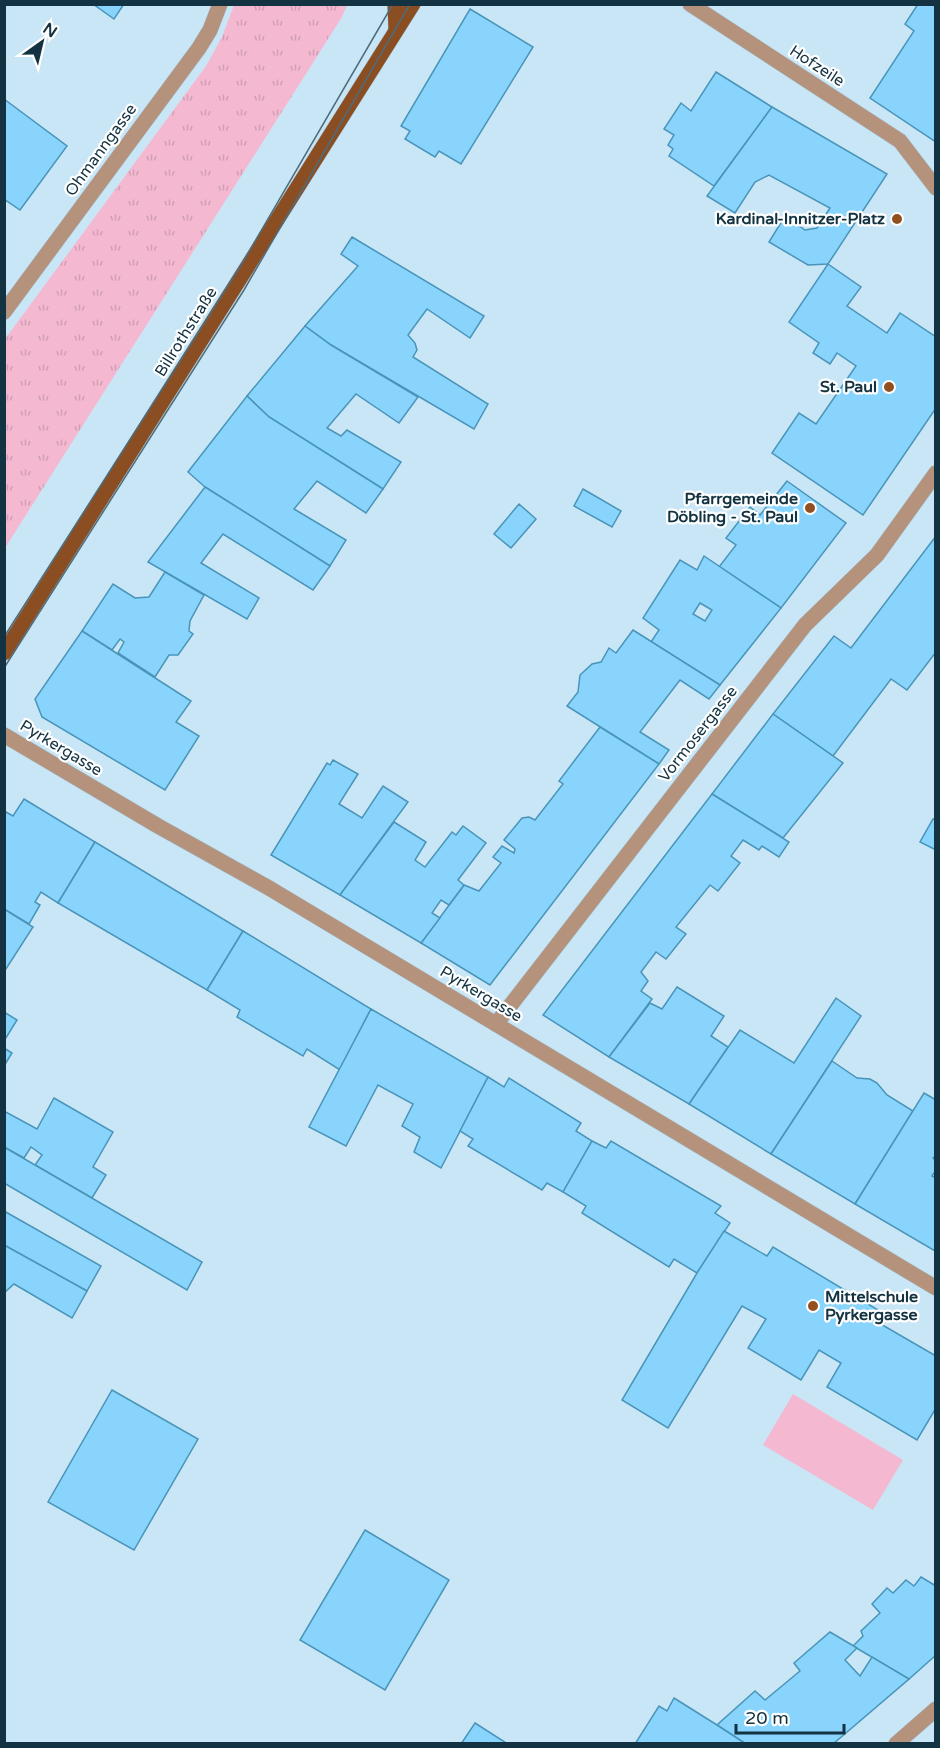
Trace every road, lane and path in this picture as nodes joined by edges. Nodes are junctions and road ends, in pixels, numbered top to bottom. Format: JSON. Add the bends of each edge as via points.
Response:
{"nodes":[{"id":1,"x":220,"y":4,"type":"edge"},
{"id":2,"x":395,"y":4,"type":"edge"},
{"id":3,"x":412,"y":4,"type":"edge"},
{"id":4,"x":690,"y":4,"type":"edge"},
{"id":5,"x":396,"y":30,"type":"junction"},
{"id":6,"x":936,"y":188,"type":"edge"},
{"id":7,"x":4,"y":312,"type":"edge"},
{"id":8,"x":936,"y":473,"type":"edge"},
{"id":9,"x":4,"y":653,"type":"edge"},
{"id":10,"x":4,"y":735,"type":"edge"},
{"id":11,"x":496,"y":1024,"type":"junction"},
{"id":12,"x":936,"y":1288,"type":"edge"},
{"id":13,"x":936,"y":1709,"type":"edge"},
{"id":14,"x":896,"y":1743,"type":"edge"}],
"edges":[{"from":1,"to":7,"type":"street","name":"Ohmanngasse","via":[[198,48]]},
{"from":2,"to":5,"type":"main road"},
{"from":3,"to":5,"type":"main road","name":"Billrothstraße"},
{"from":4,"to":6,"type":"street","name":"Hofzeile","via":[[900,141]]},
{"from":5,"to":9,"type":"main road","name":"Billrothstraße"},
{"from":8,"to":11,"type":"street","name":"Vormosergasse","via":[[877,555],[805,625]]},
{"from":10,"to":11,"type":"street","name":"Pyrkergasse"},
{"from":11,"to":12,"type":"street","name":"Pyrkergasse"},
{"from":13,"to":14,"type":"street"}]}
